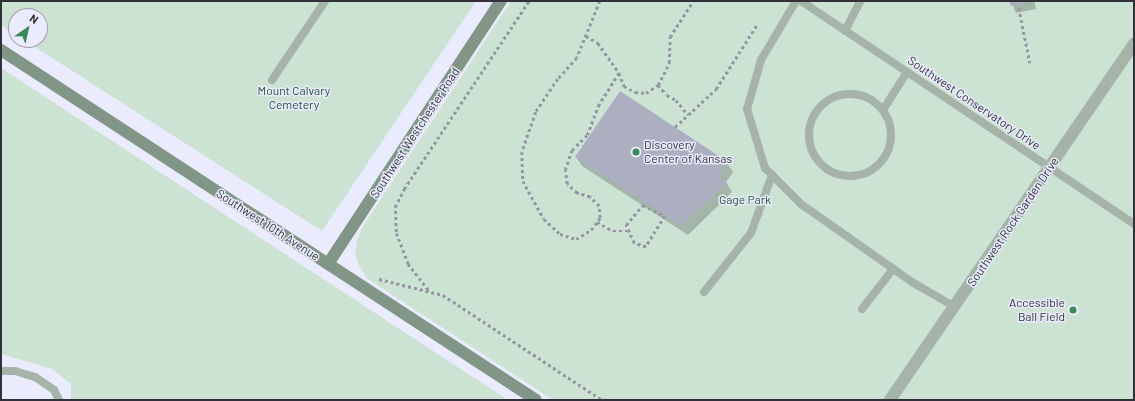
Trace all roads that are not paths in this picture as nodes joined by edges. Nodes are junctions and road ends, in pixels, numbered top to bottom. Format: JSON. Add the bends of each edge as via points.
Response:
{"nodes":[{"id":1,"x":325,"y":1,"type":"edge"},
{"id":2,"x":501,"y":1,"type":"edge"},
{"id":3,"x":796,"y":1,"type":"edge"},
{"id":4,"x":801,"y":1,"type":"edge"},
{"id":5,"x":860,"y":1,"type":"edge"},
{"id":6,"x":845,"y":31,"type":"junction"},
{"id":7,"x":1134,"y":43,"type":"edge"},
{"id":8,"x":1,"y":50,"type":"edge"},
{"id":9,"x":907,"y":72,"type":"junction"},
{"id":10,"x":272,"y":80,"type":"dead end"},
{"id":11,"x":883,"y":110,"type":"junction"},
{"id":12,"x":1050,"y":168,"type":"junction"},
{"id":13,"x":772,"y":175,"type":"junction"},
{"id":14,"x":1134,"y":224,"type":"edge"},
{"id":15,"x":328,"y":264,"type":"junction"},
{"id":16,"x":893,"y":269,"type":"junction"},
{"id":17,"x":704,"y":292,"type":"dead end"},
{"id":18,"x":955,"y":307,"type":"junction"},
{"id":19,"x":862,"y":309,"type":"dead end"},
{"id":20,"x":1,"y":371,"type":"edge"},
{"id":21,"x":530,"y":398,"type":"edge"},
{"id":22,"x":59,"y":400,"type":"edge"},
{"id":23,"x":890,"y":400,"type":"edge"}],
"edges":[{"from":1,"to":10,"type":"lane"},
{"from":2,"to":15,"type":"main road","name":"Southwest Westchester Road"},
{"from":3,"to":13,"type":"lane","via":[[761,60],[747,109],[765,168]]},
{"from":4,"to":6,"type":"lane","name":"Southwest Conservatory Drive"},
{"from":5,"to":6,"type":"lane"},
{"from":6,"to":9,"type":"lane","name":"Southwest Conservatory Drive"},
{"from":7,"to":12,"type":"street","name":"Southwest Rock Garden Drive"},
{"from":8,"to":15,"type":"main road","name":"Southwest 10th Avenue"},
{"from":9,"to":11,"type":"lane"},
{"from":9,"to":12,"type":"lane","name":"Southwest Conservatory Drive"},
{"from":11,"to":11,"type":"lane","via":[[889,121],[890,146],[876,167],[864,174],[839,175],[827,170],[816,160],[810,147],[808,133],[811,119],[825,102],[844,94],[859,94],[872,100]]},
{"from":12,"to":14,"type":"lane","name":"Southwest Conservatory Drive"},
{"from":12,"to":18,"type":"street","name":"Southwest Rock Garden Drive"},
{"from":13,"to":16,"type":"lane","via":[[801,204]]},
{"from":13,"to":17,"type":"lane","via":[[751,234]]},
{"from":15,"to":21,"type":"main road","name":"Southwest 10th Avenue"},
{"from":16,"to":18,"type":"lane"},
{"from":16,"to":19,"type":"lane"},
{"from":18,"to":23,"type":"street","name":"Southwest Rock Garden Drive"},
{"from":20,"to":22,"type":"lane","via":[[14,371],[35,377],[54,390]]}]}
